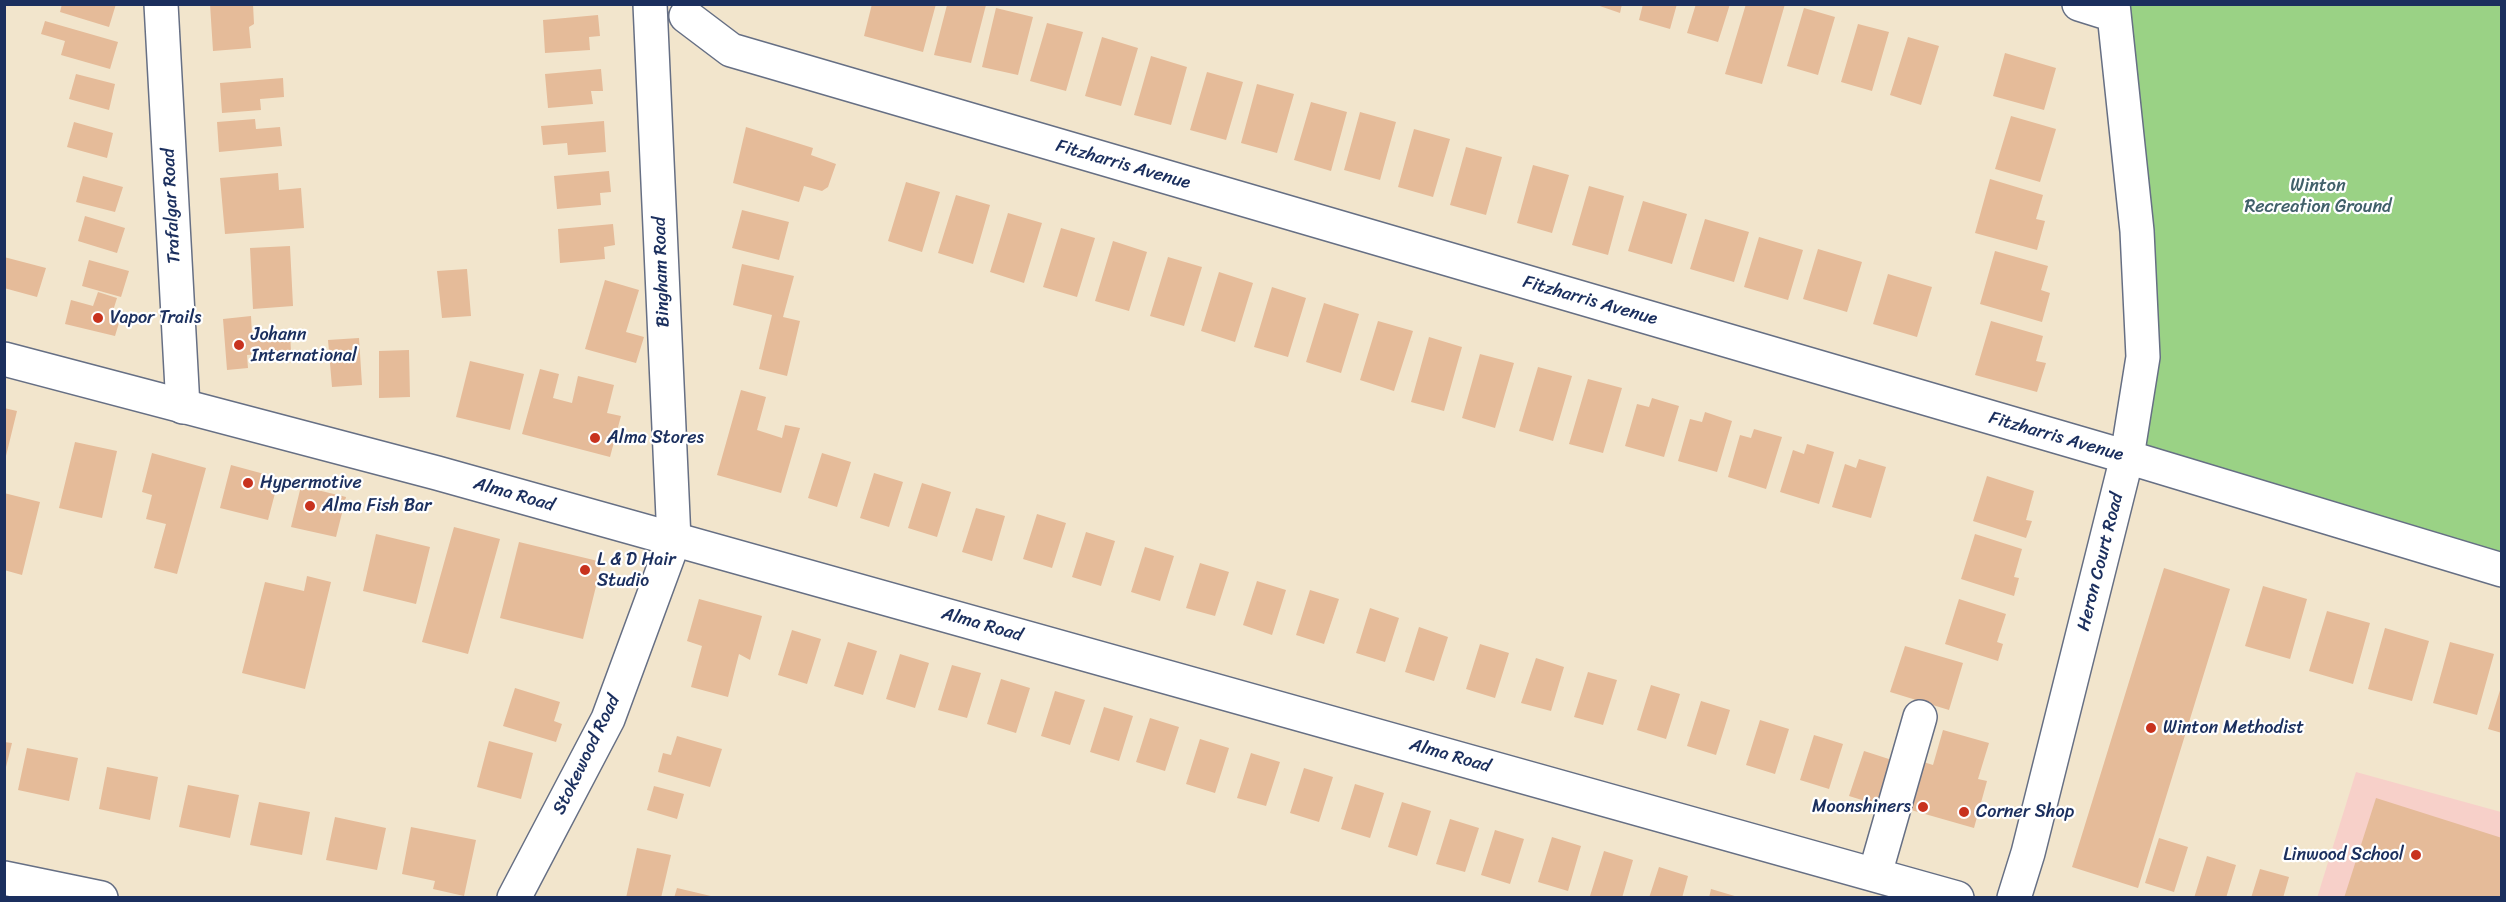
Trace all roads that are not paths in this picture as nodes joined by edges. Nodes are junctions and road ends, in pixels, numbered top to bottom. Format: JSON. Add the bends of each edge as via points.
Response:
{"nodes":[{"id":1,"x":161,"y":4,"type":"edge"},
{"id":2,"x":2079,"y":4,"type":"edge"},
{"id":3,"x":694,"y":10,"type":"edge"},
{"id":4,"x":2113,"y":10,"type":"edge"},
{"id":5,"x":650,"y":18,"type":"edge"},
{"id":6,"x":4,"y":360,"type":"edge"},
{"id":7,"x":183,"y":407,"type":"junction"},
{"id":8,"x":2127,"y":458,"type":"junction"},
{"id":9,"x":674,"y":540,"type":"junction"},
{"id":10,"x":2502,"y":570,"type":"edge"},
{"id":11,"x":1920,"y":717,"type":"dead end"},
{"id":12,"x":1875,"y":874,"type":"junction"},
{"id":13,"x":4,"y":878,"type":"edge"},
{"id":14,"x":101,"y":897,"type":"edge"},
{"id":15,"x":514,"y":897,"type":"edge"},
{"id":16,"x":1957,"y":897,"type":"edge"},
{"id":17,"x":2014,"y":897,"type":"edge"}],
"edges":[{"from":1,"to":7,"type":"street","name":"Trafalgar Road"},
{"from":2,"to":4,"type":"street"},
{"from":3,"to":5,"type":"street"},
{"from":3,"to":8,"type":"street","name":"Fitzharris Avenue","via":[[731,50]]},
{"from":4,"to":8,"type":"street","name":"Heron Court Road","via":[[2137,231],[2143,357]]},
{"from":5,"to":9,"type":"street","name":"Bingham Road"},
{"from":6,"to":7,"type":"street","name":"Alma Road"},
{"from":7,"to":9,"type":"street","name":"Alma Road"},
{"from":8,"to":10,"type":"street","name":"Fitzharris Avenue"},
{"from":8,"to":17,"type":"street","name":"Heron Court Road"},
{"from":9,"to":12,"type":"street","name":"Alma Road"},
{"from":9,"to":15,"type":"street","name":"Stokewood Road","via":[[608,719]]},
{"from":11,"to":12,"type":"street"},
{"from":12,"to":16,"type":"street","name":"Alma Road"},
{"from":13,"to":14,"type":"street"}]}
